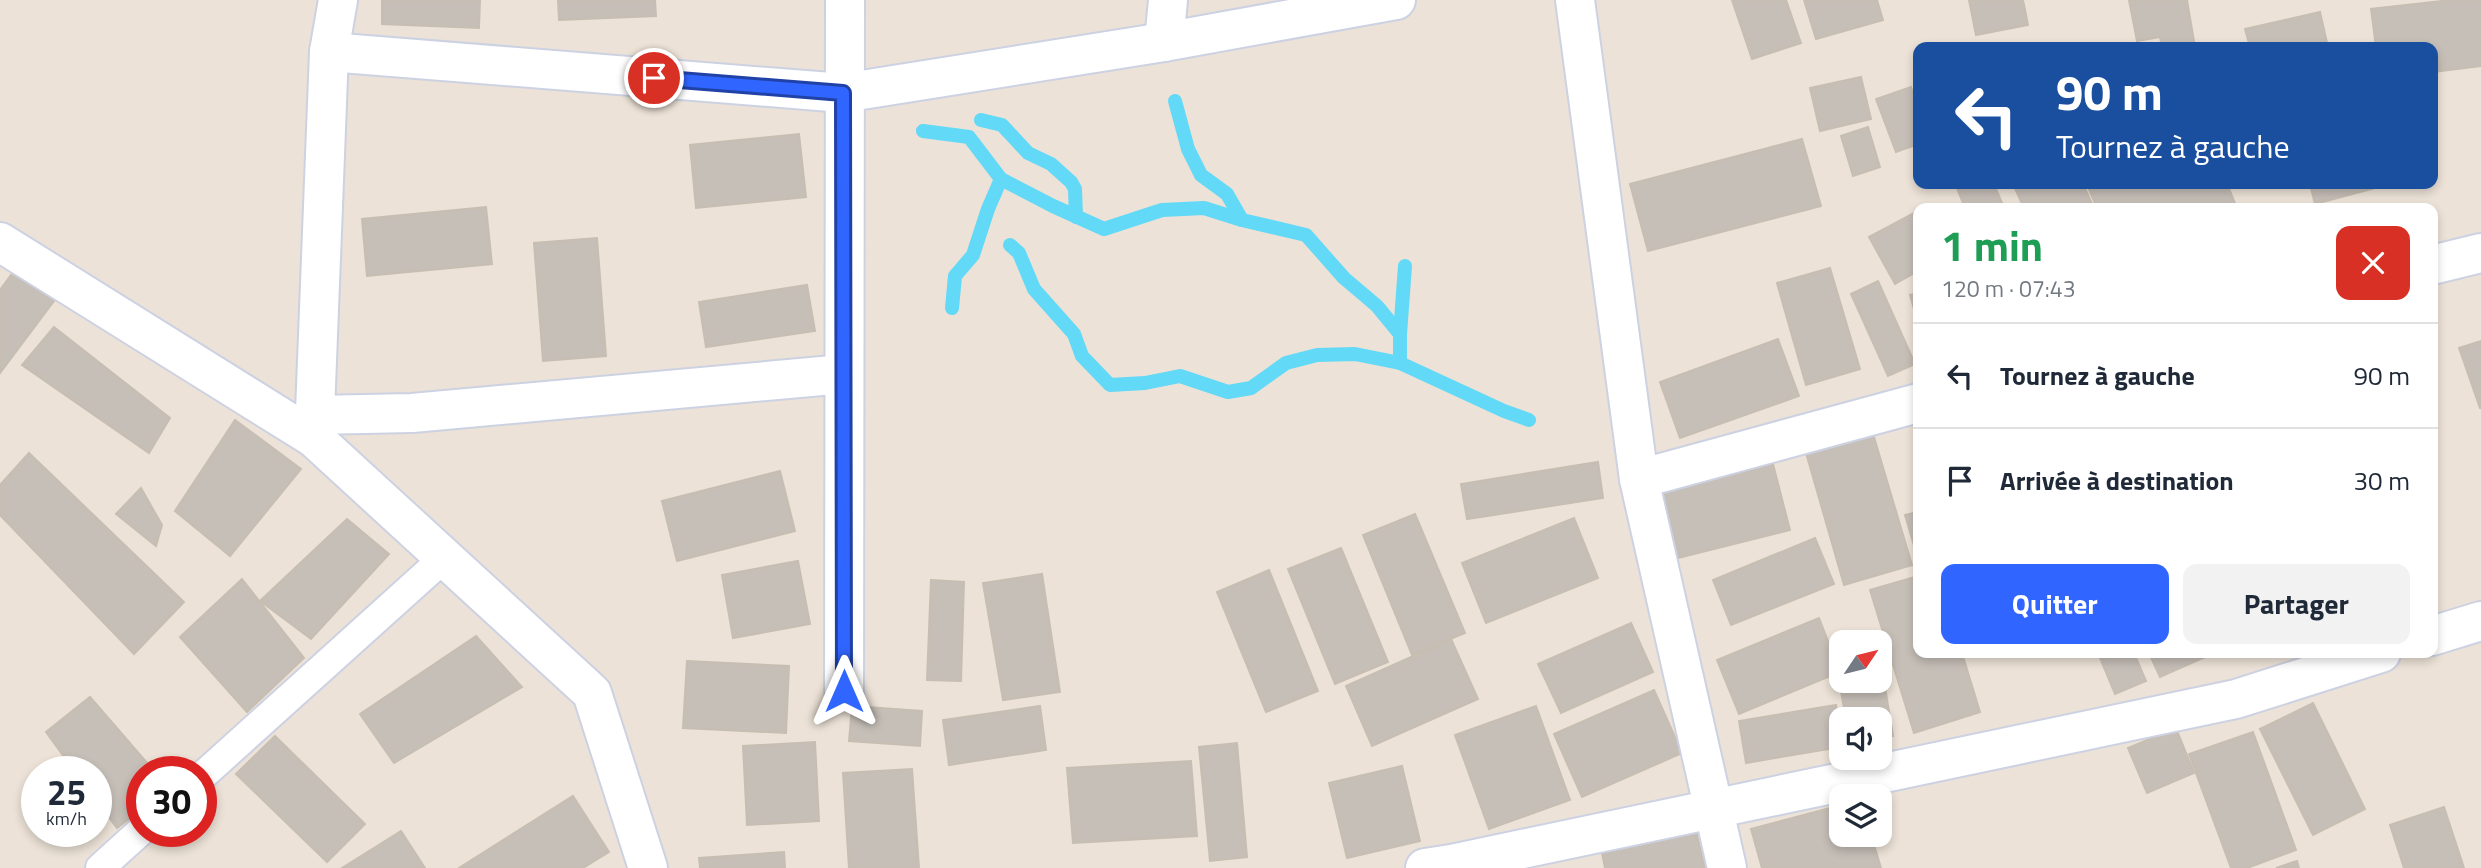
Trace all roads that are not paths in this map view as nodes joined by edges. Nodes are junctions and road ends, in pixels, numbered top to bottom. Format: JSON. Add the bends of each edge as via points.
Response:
{"nodes":[{"id":1,"x":338,"y":0,"type":"edge"},
{"id":2,"x":845,"y":0,"type":"edge"},
{"id":3,"x":1168,"y":0,"type":"edge"},
{"id":4,"x":1396,"y":0,"type":"edge"},
{"id":5,"x":1575,"y":0,"type":"edge"},
{"id":6,"x":1164,"y":42,"type":"junction"},
{"id":7,"x":329,"y":52,"type":"junction"},
{"id":8,"x":843,"y":93,"type":"junction"},
{"id":9,"x":0,"y":242,"type":"edge"},
{"id":10,"x":2481,"y":253,"type":"edge"},
{"id":11,"x":2438,"y":264,"type":"edge"},
{"id":12,"x":844,"y":374,"type":"junction"},
{"id":13,"x":1913,"y":404,"type":"edge"},
{"id":14,"x":315,"y":426,"type":"junction"},
{"id":15,"x":1639,"y":479,"type":"junction"},
{"id":16,"x":444,"y":558,"type":"junction"},
{"id":17,"x":2481,"y":621,"type":"edge"},
{"id":18,"x":2438,"y":634,"type":"edge"},
{"id":19,"x":2365,"y":658,"type":"edge"},
{"id":20,"x":844,"y":691,"type":"dead end"},
{"id":21,"x":217,"y":763,"type":"edge"},
{"id":22,"x":1713,"y":810,"type":"junction"},
{"id":23,"x":126,"y":844,"type":"edge"},
{"id":24,"x":1443,"y":867,"type":"edge"},
{"id":25,"x":100,"y":868,"type":"edge"},
{"id":26,"x":648,"y":868,"type":"edge"},
{"id":27,"x":1727,"y":868,"type":"edge"}],
"edges":[{"from":1,"to":7,"type":"street"},
{"from":2,"to":8,"type":"street"},
{"from":3,"to":6,"type":"street"},
{"from":4,"to":6,"type":"street"},
{"from":5,"to":15,"type":"street"},
{"from":6,"to":8,"type":"street"},
{"from":7,"to":8,"type":"street"},
{"from":7,"to":14,"type":"street"},
{"from":8,"to":12,"type":"street"},
{"from":9,"to":14,"type":"street"},
{"from":10,"to":11,"type":"street"},
{"from":12,"to":14,"type":"street"},
{"from":12,"to":20,"type":"street"},
{"from":13,"to":15,"type":"street"},
{"from":14,"to":16,"type":"street"},
{"from":15,"to":22,"type":"street"},
{"from":16,"to":21,"type":"lane"},
{"from":16,"to":26,"type":"street","via":[[592,693]]},
{"from":17,"to":18,"type":"street"},
{"from":19,"to":22,"type":"street","via":[[2236,699]]},
{"from":22,"to":24,"type":"street"},
{"from":22,"to":27,"type":"street"},
{"from":23,"to":25,"type":"lane"}]}
